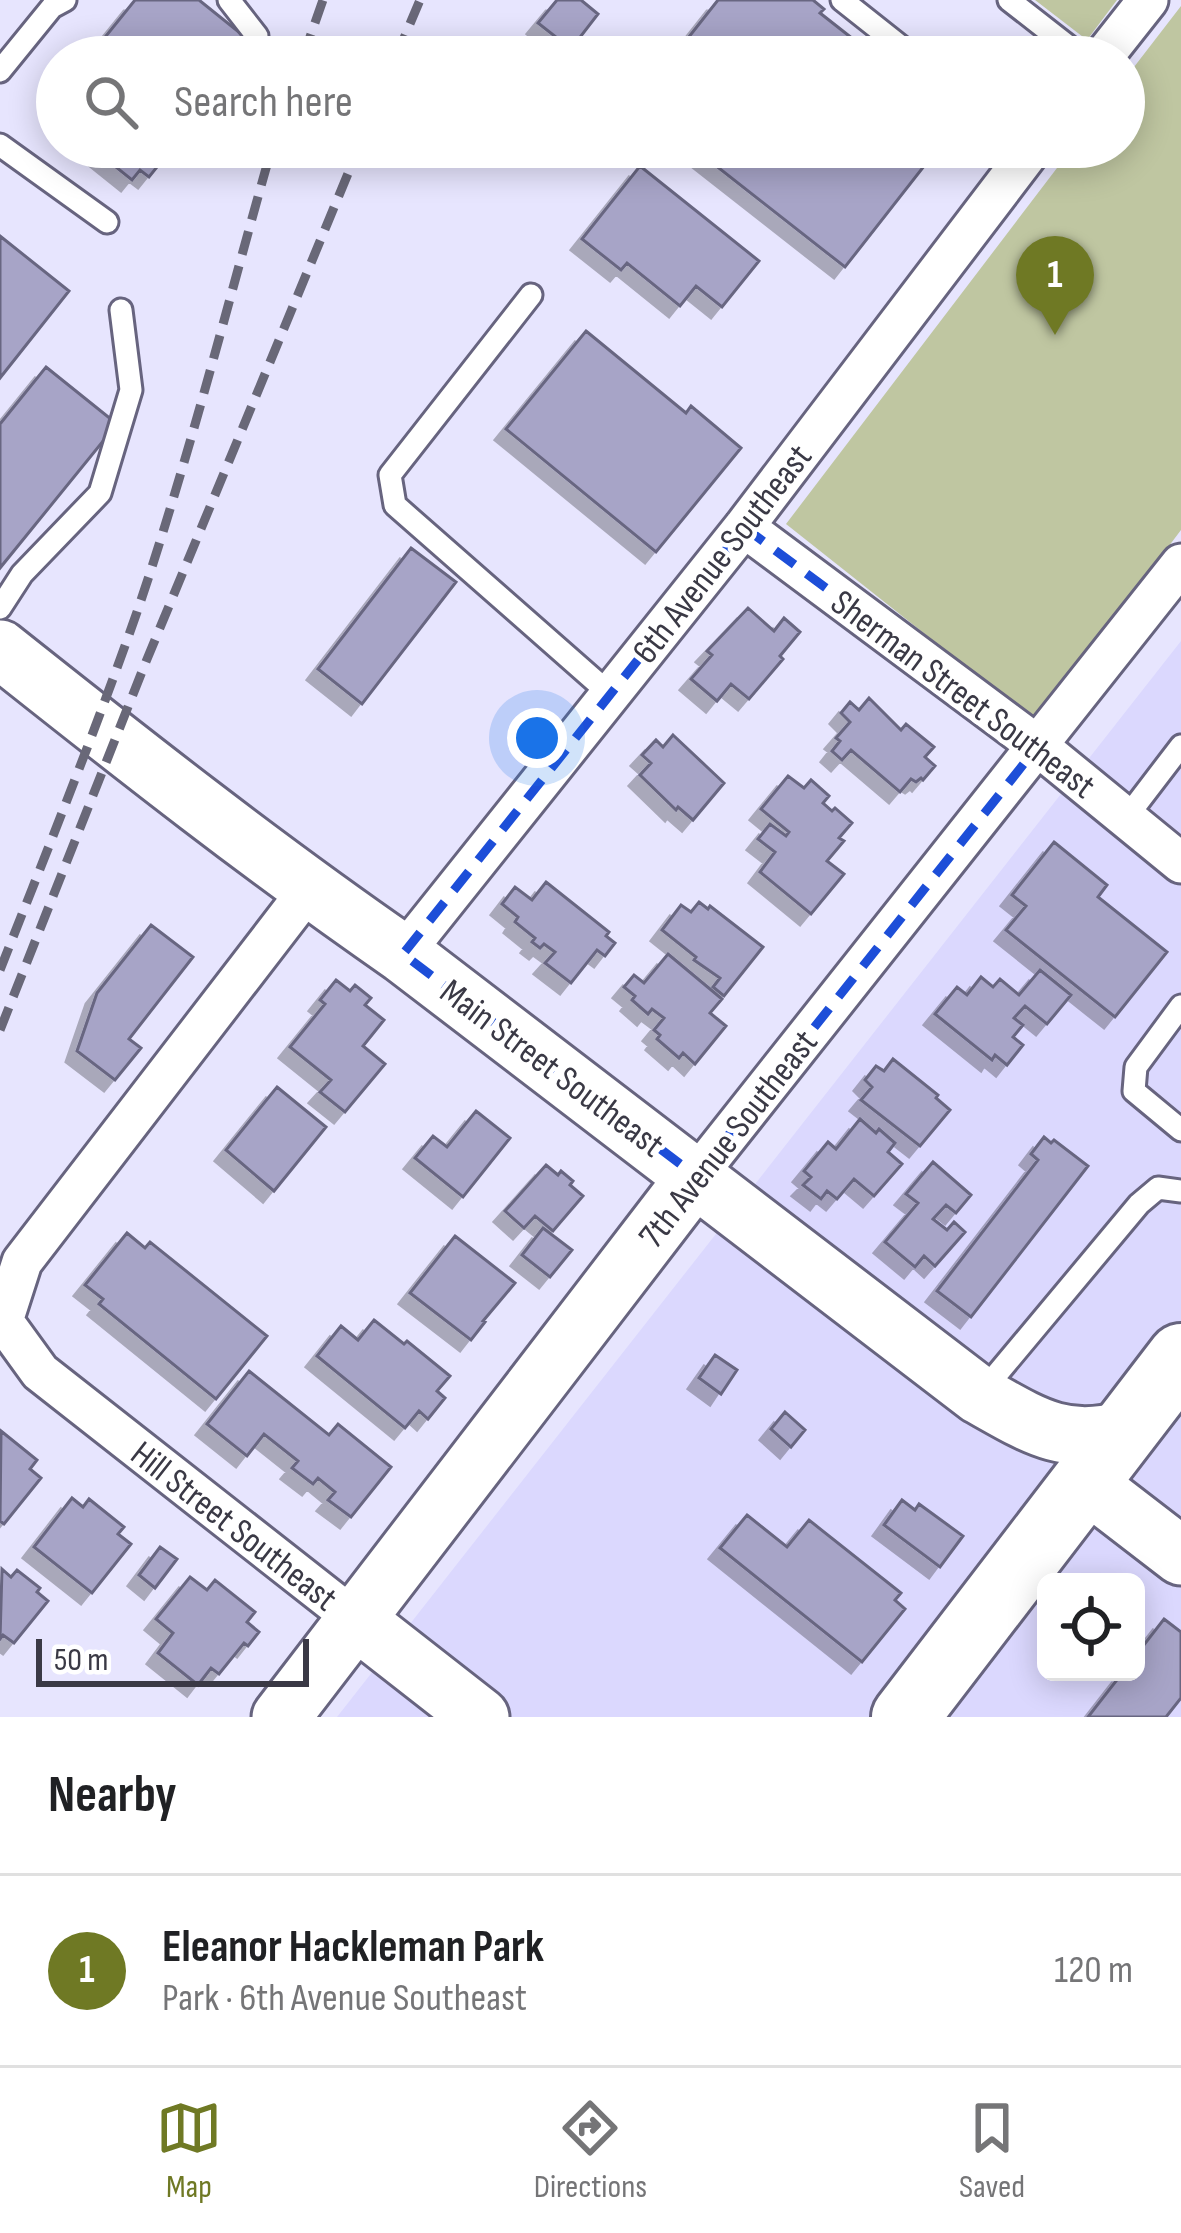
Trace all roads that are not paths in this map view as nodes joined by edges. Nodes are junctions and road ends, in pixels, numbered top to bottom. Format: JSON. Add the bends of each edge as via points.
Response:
{"nodes":[{"id":1,"x":64,"y":0,"type":"edge"},
{"id":2,"x":229,"y":0,"type":"edge"},
{"id":3,"x":842,"y":0,"type":"edge"},
{"id":4,"x":1009,"y":0,"type":"edge"},
{"id":5,"x":1148,"y":0,"type":"edge"},
{"id":6,"x":257,"y":36,"type":"dead end"},
{"id":7,"x":887,"y":36,"type":"edge"},
{"id":8,"x":1055,"y":36,"type":"edge"},
{"id":9,"x":1120,"y":36,"type":"edge"},
{"id":10,"x":0,"y":71,"type":"edge"},
{"id":11,"x":0,"y":145,"type":"edge"},
{"id":12,"x":1015,"y":168,"type":"edge"},
{"id":13,"x":107,"y":222,"type":"dead end"},
{"id":14,"x":532,"y":295,"type":"dead end"},
{"id":15,"x":121,"y":310,"type":"dead end"},
{"id":16,"x":744,"y":527,"type":"junction"},
{"id":17,"x":1181,"y":564,"type":"edge"},
{"id":18,"x":0,"y":608,"type":"edge"},
{"id":19,"x":0,"y":649,"type":"edge"},
{"id":20,"x":610,"y":694,"type":"junction"},
{"id":21,"x":1038,"y":746,"type":"junction"},
{"id":22,"x":1181,"y":746,"type":"edge"},
{"id":23,"x":1126,"y":818,"type":"junction"},
{"id":24,"x":1181,"y":863,"type":"edge"},
{"id":25,"x":309,"y":889,"type":"junction"},
{"id":26,"x":403,"y":954,"type":"junction"},
{"id":27,"x":1181,"y":1006,"type":"edge"},
{"id":28,"x":1181,"y":1130,"type":"edge"},
{"id":29,"x":696,"y":1176,"type":"junction"},
{"id":30,"x":1181,"y":1191,"type":"edge"},
{"id":31,"x":1181,"y":1357,"type":"edge"},
{"id":32,"x":979,"y":1395,"type":"junction"},
{"id":33,"x":1124,"y":1430,"type":"junction"},
{"id":34,"x":1084,"y":1482,"type":"junction"},
{"id":35,"x":1181,"y":1556,"type":"edge"},
{"id":36,"x":356,"y":1620,"type":"junction"},
{"id":37,"x":281,"y":1717,"type":"edge"},
{"id":38,"x":480,"y":1717,"type":"edge"},
{"id":39,"x":904,"y":1717,"type":"edge"}],
"edges":[{"from":1,"to":10,"type":"lane"},
{"from":2,"to":6,"type":"lane"},
{"from":3,"to":7,"type":"lane"},
{"from":4,"to":8,"type":"lane"},
{"from":5,"to":9,"type":"street"},
{"from":11,"to":13,"type":"lane"},
{"from":12,"to":16,"type":"street","name":"6th Avenue Southeast"},
{"from":14,"to":20,"type":"lane","via":[[390,475],[395,505]]},
{"from":15,"to":18,"type":"lane","via":[[131,390],[100,493]]},
{"from":16,"to":20,"type":"street","name":"6th Avenue Southeast"},
{"from":16,"to":21,"type":"street","name":"Sherman Street Southeast"},
{"from":17,"to":21,"type":"street","name":"7th Avenue Southeast"},
{"from":19,"to":25,"type":"street","name":"Main Street Southeast"},
{"from":20,"to":26,"type":"street","name":"6th Avenue Southeast"},
{"from":21,"to":23,"type":"street","name":"Sherman Street Southeast"},
{"from":21,"to":29,"type":"street","name":"7th Avenue Southeast"},
{"from":22,"to":23,"type":"lane"},
{"from":23,"to":24,"type":"street","name":"Sherman Street Southeast"},
{"from":25,"to":26,"type":"street","name":"Main Street Southeast"},
{"from":25,"to":36,"type":"street","name":"Hill Street Southeast","via":[[22,1262],[3,1321],[40,1372]]},
{"from":26,"to":29,"type":"street","name":"Main Street Southeast"},
{"from":27,"to":28,"type":"lane","via":[[1136,1067],[1134,1090]]},
{"from":29,"to":32,"type":"street","name":"Main Street Southeast"},
{"from":29,"to":36,"type":"street","name":"7th Avenue Southeast"},
{"from":30,"to":32,"type":"lane","via":[[1158,1188],[1139,1204]]},
{"from":31,"to":33,"type":"highway"},
{"from":32,"to":33,"type":"street","name":"Main Street Southeast","via":[[1077,1438]]},
{"from":33,"to":34,"type":"highway"},
{"from":34,"to":35,"type":"street"},
{"from":34,"to":39,"type":"highway"},
{"from":36,"to":37,"type":"street","name":"7th Avenue Southeast"},
{"from":36,"to":38,"type":"street","name":"Hill Street Southeast"}]}
